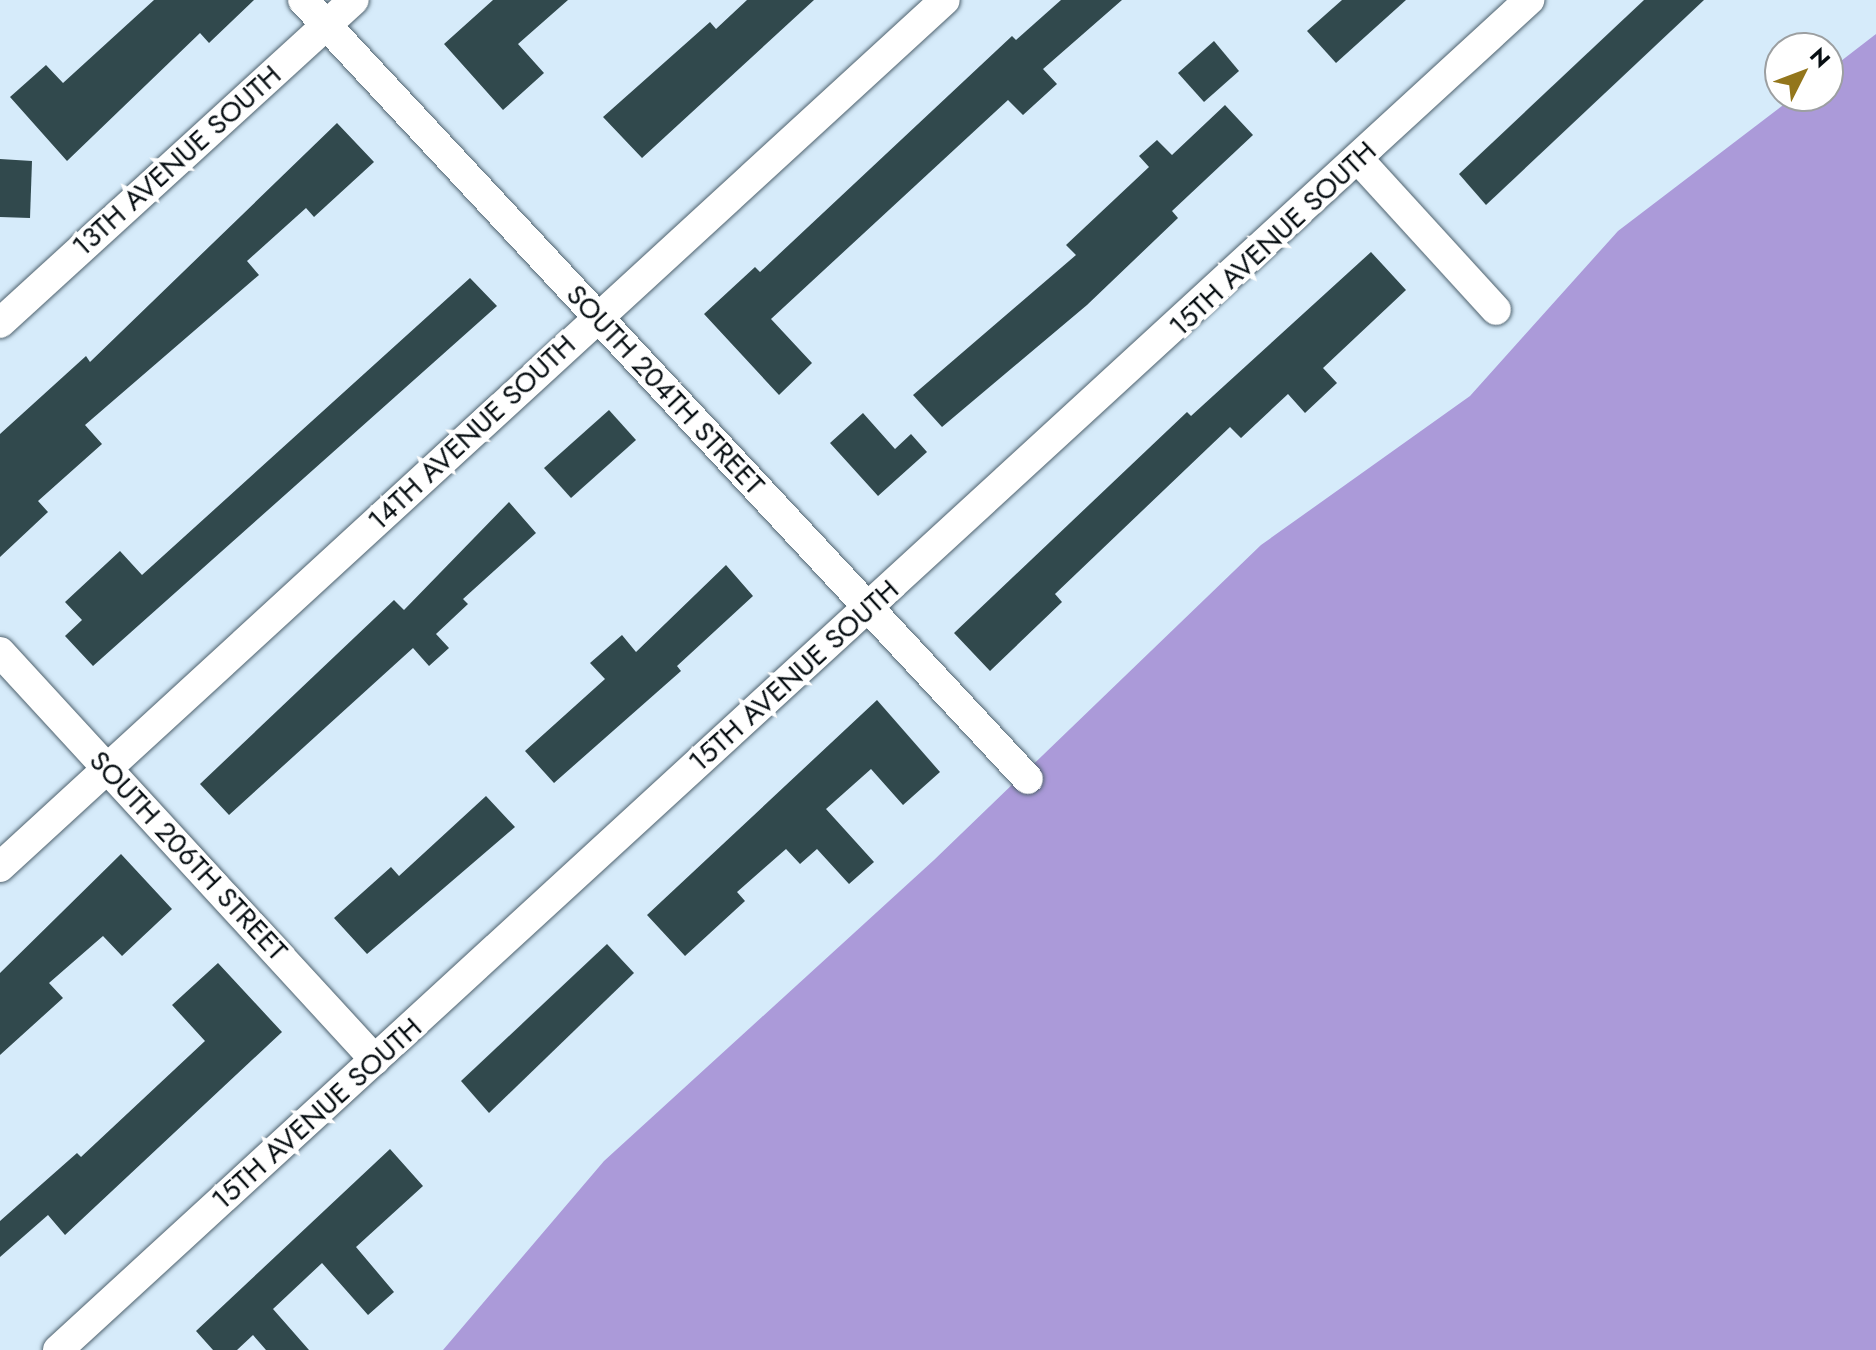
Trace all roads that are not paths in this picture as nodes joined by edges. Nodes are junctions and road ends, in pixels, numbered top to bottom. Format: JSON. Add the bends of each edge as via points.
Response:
{"nodes":[{"id":1,"x":303,"y":0,"type":"edge"},
{"id":2,"x":354,"y":0,"type":"edge"},
{"id":3,"x":945,"y":0,"type":"edge"},
{"id":4,"x":1529,"y":0,"type":"edge"},
{"id":5,"x":325,"y":25,"type":"junction"},
{"id":6,"x":1359,"y":160,"type":"junction"},
{"id":7,"x":1496,"y":310,"type":"dead end"},
{"id":8,"x":598,"y":317,"type":"junction"},
{"id":9,"x":0,"y":323,"type":"edge"},
{"id":10,"x":868,"y":609,"type":"junction"},
{"id":11,"x":0,"y":652,"type":"edge"},
{"id":12,"x":108,"y":769,"type":"junction"},
{"id":13,"x":1028,"y":779,"type":"dead end"},
{"id":14,"x":0,"y":867,"type":"edge"},
{"id":15,"x":375,"y":1060,"type":"junction"},
{"id":16,"x":58,"y":1350,"type":"edge"}],
"edges":[{"from":1,"to":5,"type":"street","name":"SOUTH 204TH STREET"},
{"from":2,"to":5,"type":"street","name":"13TH AVENUE SOUTH"},
{"from":3,"to":8,"type":"street","name":"14TH AVENUE SOUTH"},
{"from":4,"to":6,"type":"street","name":"15TH AVENUE SOUTH"},
{"from":5,"to":8,"type":"street","name":"SOUTH 204TH STREET"},
{"from":5,"to":9,"type":"street","name":"13TH AVENUE SOUTH"},
{"from":6,"to":7,"type":"street"},
{"from":6,"to":10,"type":"street","name":"15TH AVENUE SOUTH"},
{"from":8,"to":10,"type":"street","name":"SOUTH 204TH STREET"},
{"from":8,"to":12,"type":"street","name":"14TH AVENUE SOUTH"},
{"from":10,"to":13,"type":"street","name":"SOUTH 204TH STREET"},
{"from":10,"to":15,"type":"street","name":"15TH AVENUE SOUTH"},
{"from":11,"to":12,"type":"street","name":"SOUTH 206TH STREET"},
{"from":12,"to":14,"type":"street","name":"14TH AVENUE SOUTH"},
{"from":12,"to":15,"type":"street","name":"SOUTH 206TH STREET"},
{"from":15,"to":16,"type":"street","name":"15TH AVENUE SOUTH"}]}
